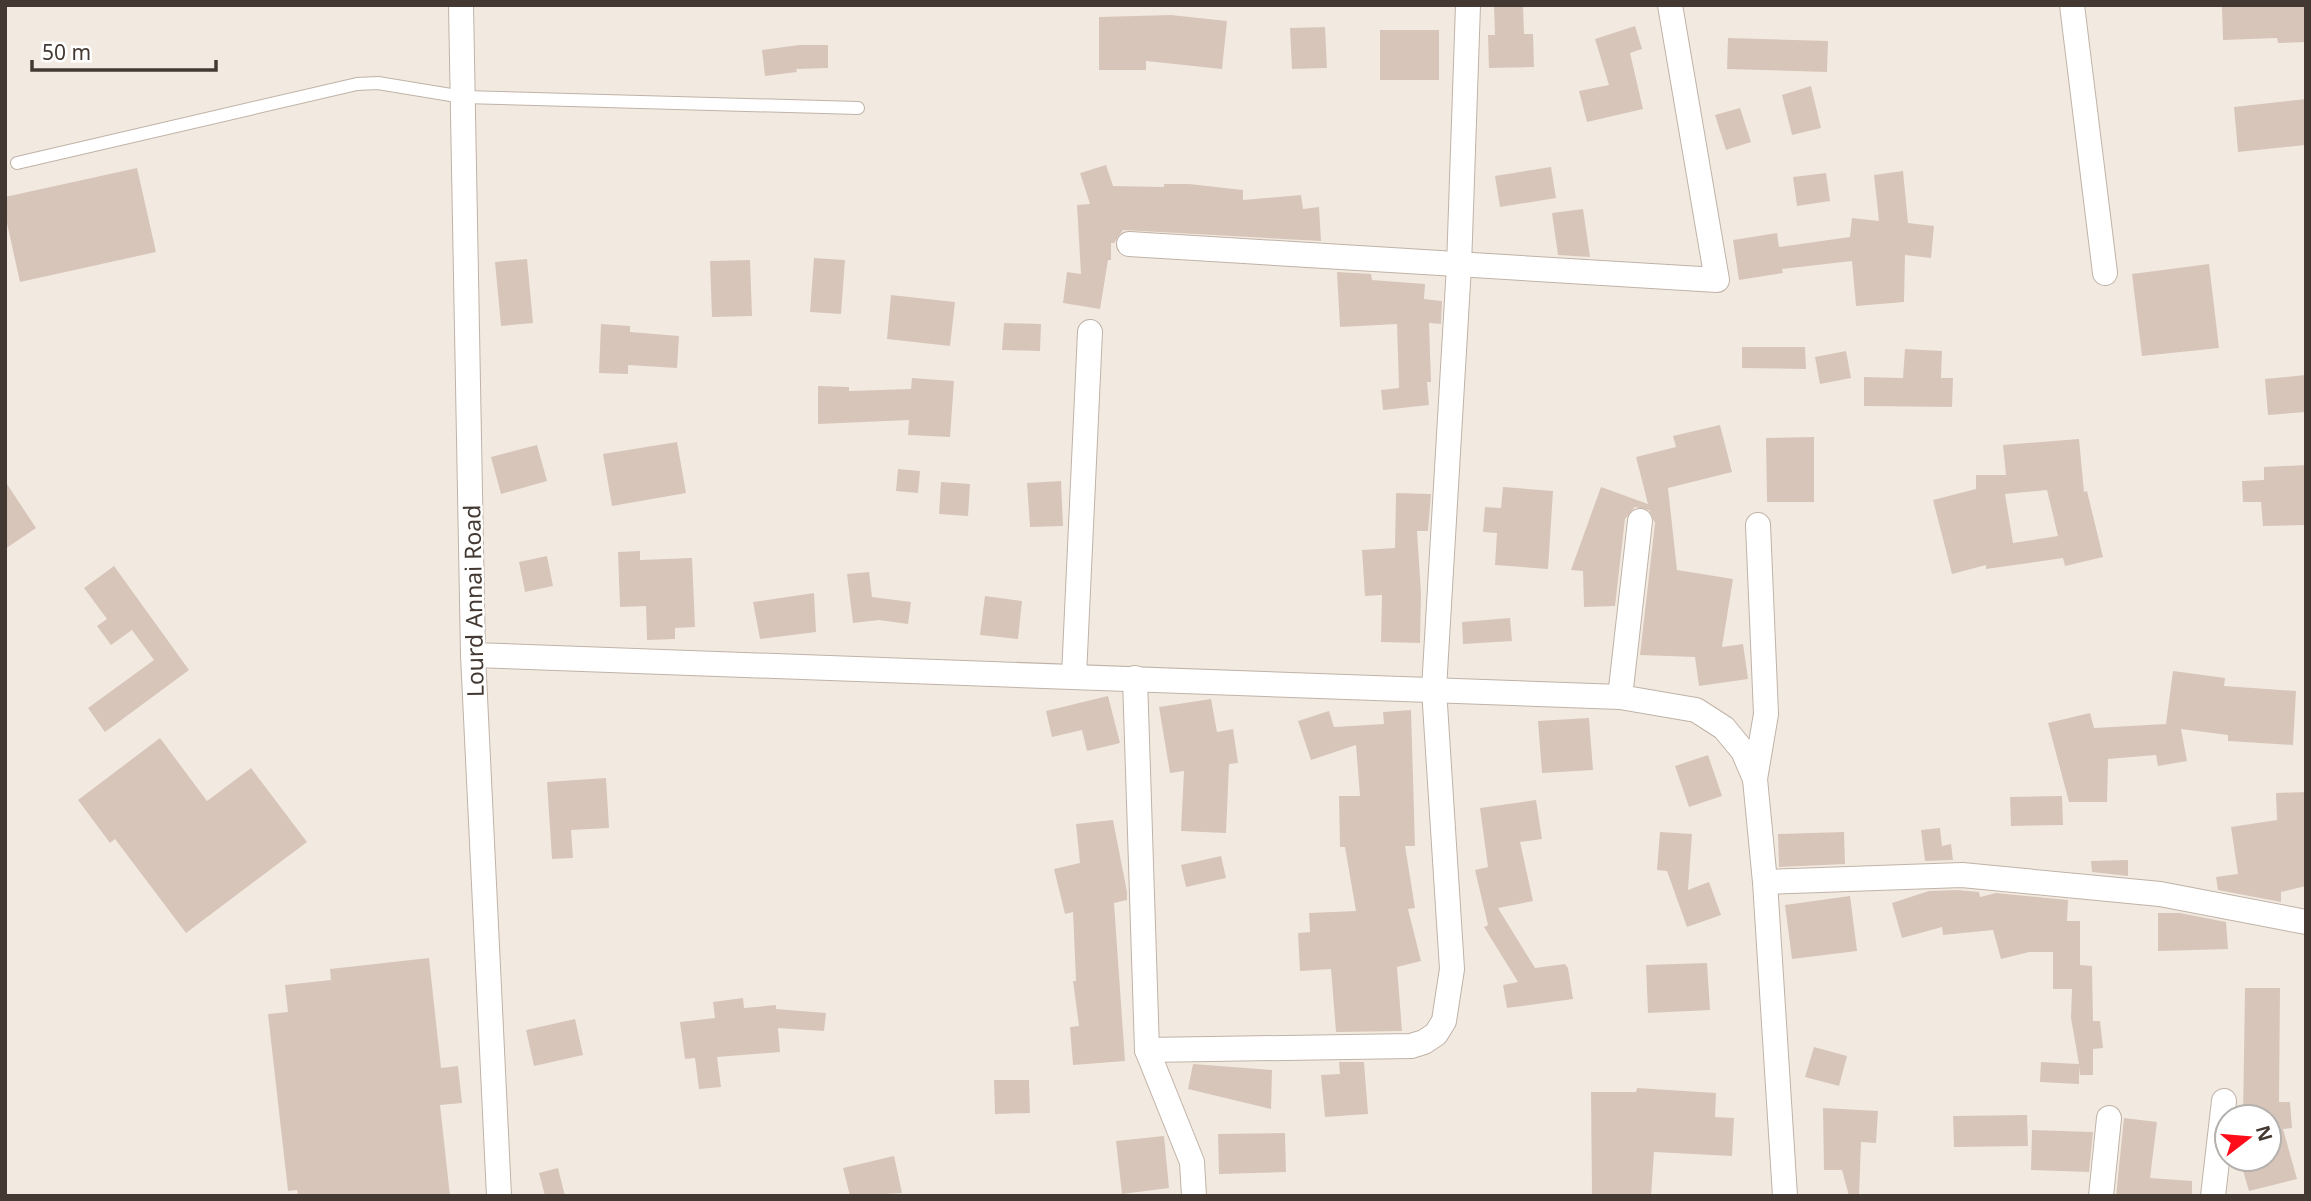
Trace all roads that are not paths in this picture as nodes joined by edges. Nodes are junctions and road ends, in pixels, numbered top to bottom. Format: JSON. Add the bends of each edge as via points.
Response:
{"nodes":[{"id":1,"x":461,"y":5,"type":"edge"},
{"id":2,"x":1467,"y":5,"type":"edge"},
{"id":3,"x":1670,"y":5,"type":"edge"},
{"id":4,"x":2072,"y":5,"type":"edge"},
{"id":5,"x":463,"y":97,"type":"junction"},
{"id":6,"x":858,"y":108,"type":"dead end"},
{"id":7,"x":17,"y":163,"type":"dead end"},
{"id":8,"x":1129,"y":244,"type":"dead end"},
{"id":9,"x":1459,"y":265,"type":"junction"},
{"id":10,"x":2105,"y":273,"type":"dead end"},
{"id":11,"x":1090,"y":332,"type":"dead end"},
{"id":12,"x":1640,"y":521,"type":"dead end"},
{"id":13,"x":1758,"y":525,"type":"dead end"},
{"id":14,"x":474,"y":655,"type":"junction"},
{"id":15,"x":1074,"y":676,"type":"junction"},
{"id":16,"x":1135,"y":678,"type":"junction"},
{"id":17,"x":1434,"y":689,"type":"junction"},
{"id":18,"x":1620,"y":697,"type":"junction"},
{"id":19,"x":1755,"y":779,"type":"junction"},
{"id":20,"x":1765,"y":882,"type":"junction"},
{"id":21,"x":2306,"y":922,"type":"edge"},
{"id":22,"x":1147,"y":1050,"type":"junction"},
{"id":23,"x":2224,"y":1101,"type":"dead end"},
{"id":24,"x":2109,"y":1118,"type":"dead end"},
{"id":25,"x":499,"y":1196,"type":"edge"},
{"id":26,"x":1194,"y":1196,"type":"edge"},
{"id":27,"x":1785,"y":1196,"type":"edge"},
{"id":28,"x":2101,"y":1196,"type":"edge"},
{"id":29,"x":2213,"y":1196,"type":"edge"}],
"edges":[{"from":1,"to":5,"type":"street","name":"Lourd Annai Road"},
{"from":2,"to":9,"type":"street"},
{"from":3,"to":9,"type":"street","via":[[1717,280]]},
{"from":4,"to":10,"type":"street"},
{"from":5,"to":6,"type":"lane"},
{"from":5,"to":7,"type":"lane","via":[[378,83],[357,84]]},
{"from":5,"to":14,"type":"street","name":"Lourd Annai Road"},
{"from":8,"to":9,"type":"street"},
{"from":9,"to":17,"type":"street"},
{"from":11,"to":15,"type":"street"},
{"from":12,"to":18,"type":"street"},
{"from":13,"to":19,"type":"street","via":[[1766,714]]},
{"from":14,"to":15,"type":"street"},
{"from":14,"to":25,"type":"street","name":"Lourd Annai Road"},
{"from":15,"to":16,"type":"street"},
{"from":16,"to":17,"type":"street"},
{"from":16,"to":22,"type":"street"},
{"from":17,"to":18,"type":"street"},
{"from":17,"to":22,"type":"street","via":[[1452,969],[1449,1005],[1436,1034],[1411,1045]]},
{"from":18,"to":19,"type":"street","via":[[1696,710],[1724,728]]},
{"from":19,"to":20,"type":"street"},
{"from":20,"to":21,"type":"street","via":[[1962,875],[2160,894]]},
{"from":20,"to":27,"type":"street"},
{"from":22,"to":26,"type":"street","via":[[1192,1162]]},
{"from":23,"to":29,"type":"street"},
{"from":24,"to":28,"type":"street"}]}
